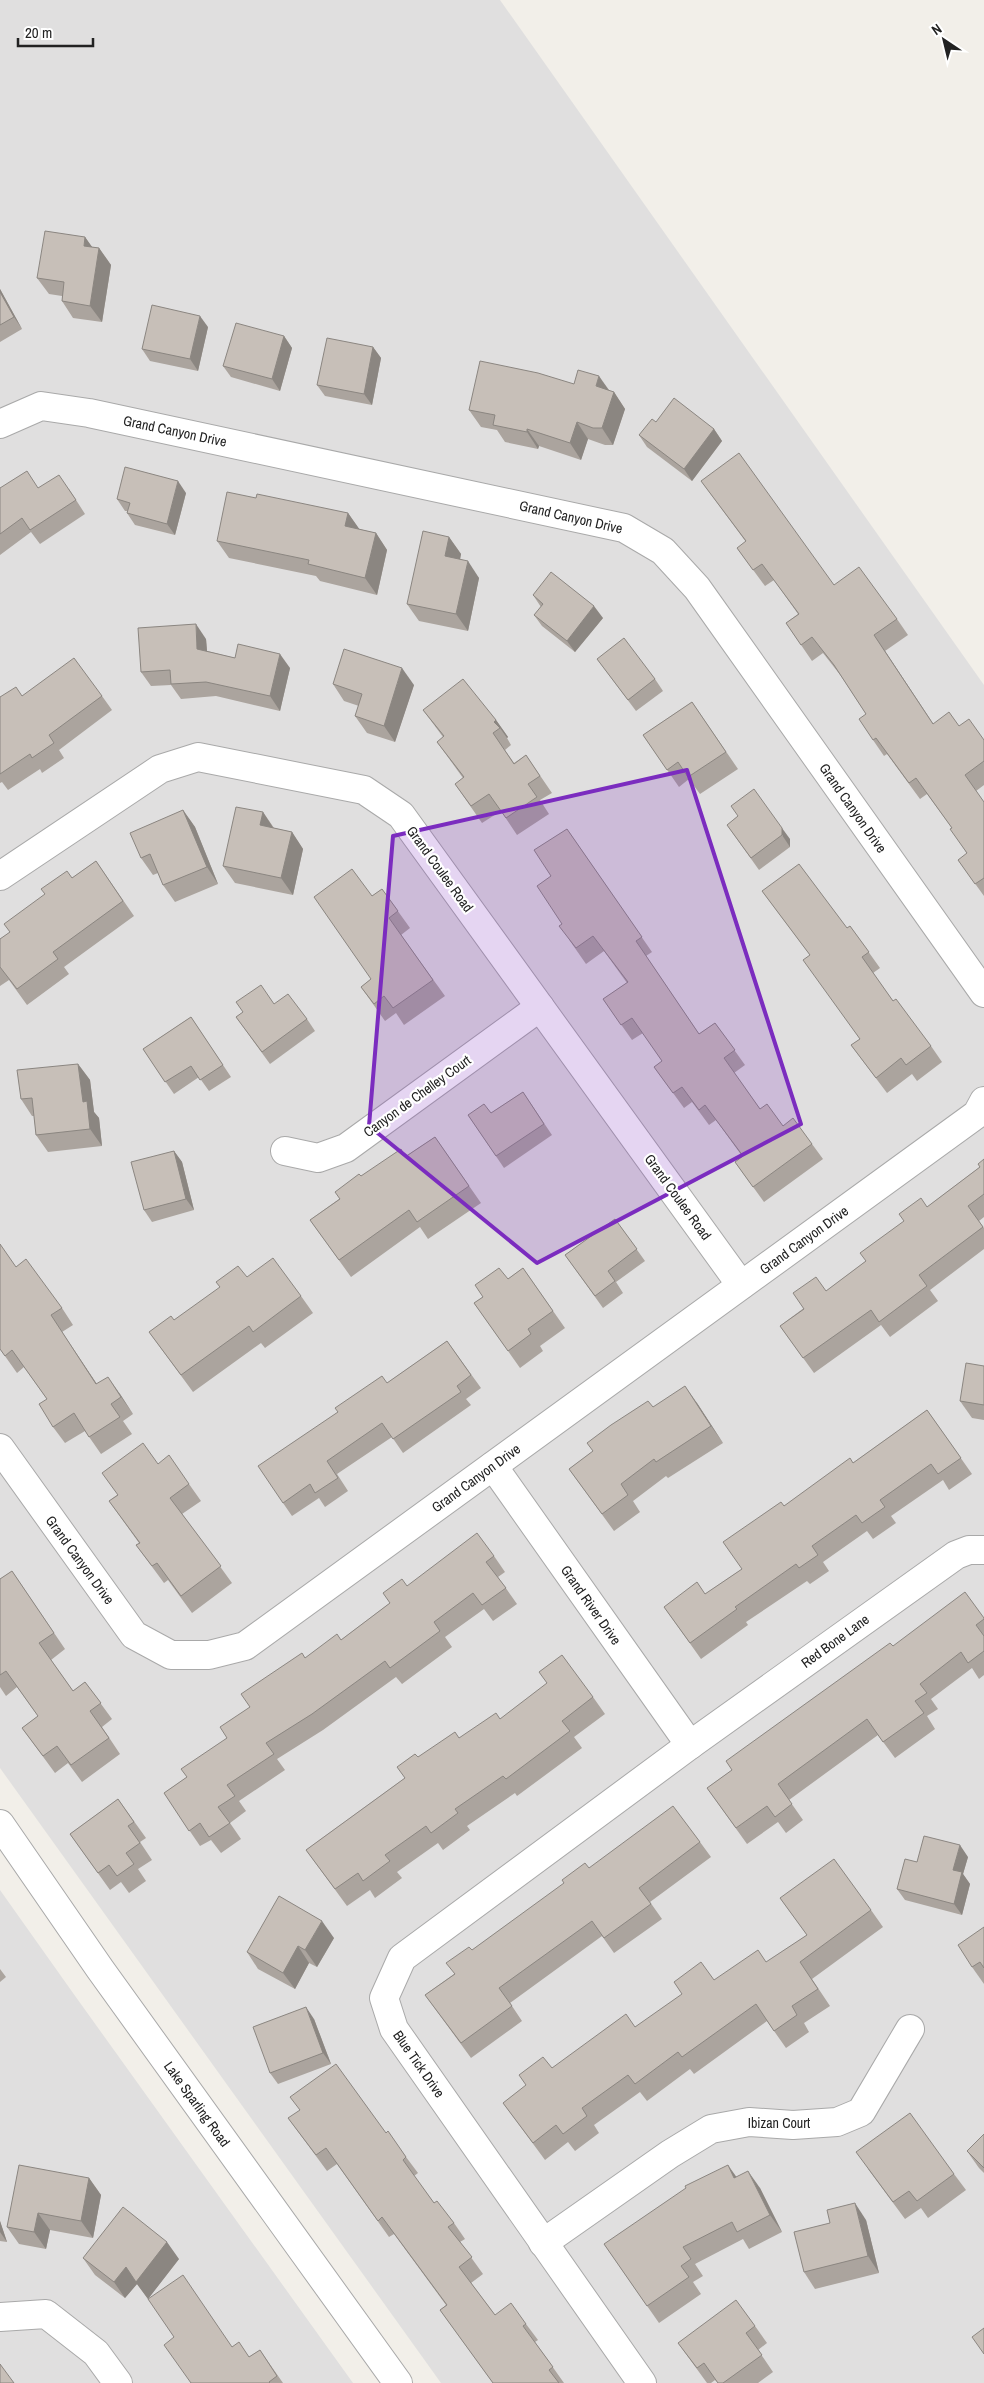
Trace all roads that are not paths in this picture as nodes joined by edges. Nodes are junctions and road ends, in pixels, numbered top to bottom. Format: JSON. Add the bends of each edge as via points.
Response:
{"nodes":[{"id":1,"x":0,"y":424,"type":"edge"},
{"id":2,"x":0,"y":876,"type":"edge"},
{"id":3,"x":984,"y":993,"type":"edge"},
{"id":4,"x":540,"y":1007,"type":"junction"},
{"id":5,"x":984,"y":1101,"type":"edge"},
{"id":6,"x":285,"y":1151,"type":"dead end"},
{"id":7,"x":741,"y":1285,"type":"junction"},
{"id":8,"x":0,"y":1448,"type":"edge"},
{"id":9,"x":493,"y":1466,"type":"junction"},
{"id":10,"x":984,"y":1550,"type":"edge"},
{"id":11,"x":690,"y":1745,"type":"junction"},
{"id":12,"x":0,"y":1824,"type":"edge"},
{"id":13,"x":910,"y":2028,"type":"dead end"},
{"id":14,"x":544,"y":2243,"type":"junction"},
{"id":15,"x":0,"y":2317,"type":"edge"},
{"id":16,"x":118,"y":2383,"type":"edge"},
{"id":17,"x":398,"y":2383,"type":"edge"},
{"id":18,"x":642,"y":2383,"type":"edge"}],
"edges":[{"from":1,"to":3,"type":"street","name":"Grand Canyon Drive","via":[[41,406],[89,413],[624,528],[663,551],[697,588]]},
{"from":2,"to":4,"type":"street","name":"Grand Coulee Road","via":[[160,768],[198,757],[364,790],[401,815]]},
{"from":4,"to":6,"type":"street","name":"Canyon de Chelley Court","via":[[346,1148],[318,1158]]},
{"from":4,"to":7,"type":"street","name":"Grand Coulee Road"},
{"from":5,"to":7,"type":"street","name":"Grand Canyon Drive","via":[[976,1114]]},
{"from":7,"to":9,"type":"street","name":"Grand Canyon Drive"},
{"from":8,"to":9,"type":"street","name":"Grand Canyon Drive","via":[[134,1635],[171,1655],[210,1655],[245,1646]]},
{"from":9,"to":11,"type":"street","name":"Grand River Drive"},
{"from":10,"to":11,"type":"street","name":"Red Bone Lane","via":[[969,1550],[956,1555]]},
{"from":11,"to":14,"type":"street","name":"Blue Tick Drive","via":[[402,1958],[384,1998],[394,2029]]},
{"from":12,"to":17,"type":"street","name":"Lake Sparling Road","via":[[100,1969]]},
{"from":13,"to":14,"type":"street","name":"Ibizan Court","via":[[861,2112],[837,2122],[793,2125],[748,2122],[711,2129]]},
{"from":14,"to":18,"type":"street","name":"Blue Tick Drive"},
{"from":15,"to":16,"type":"street","via":[[46,2314],[96,2353]]}]}
